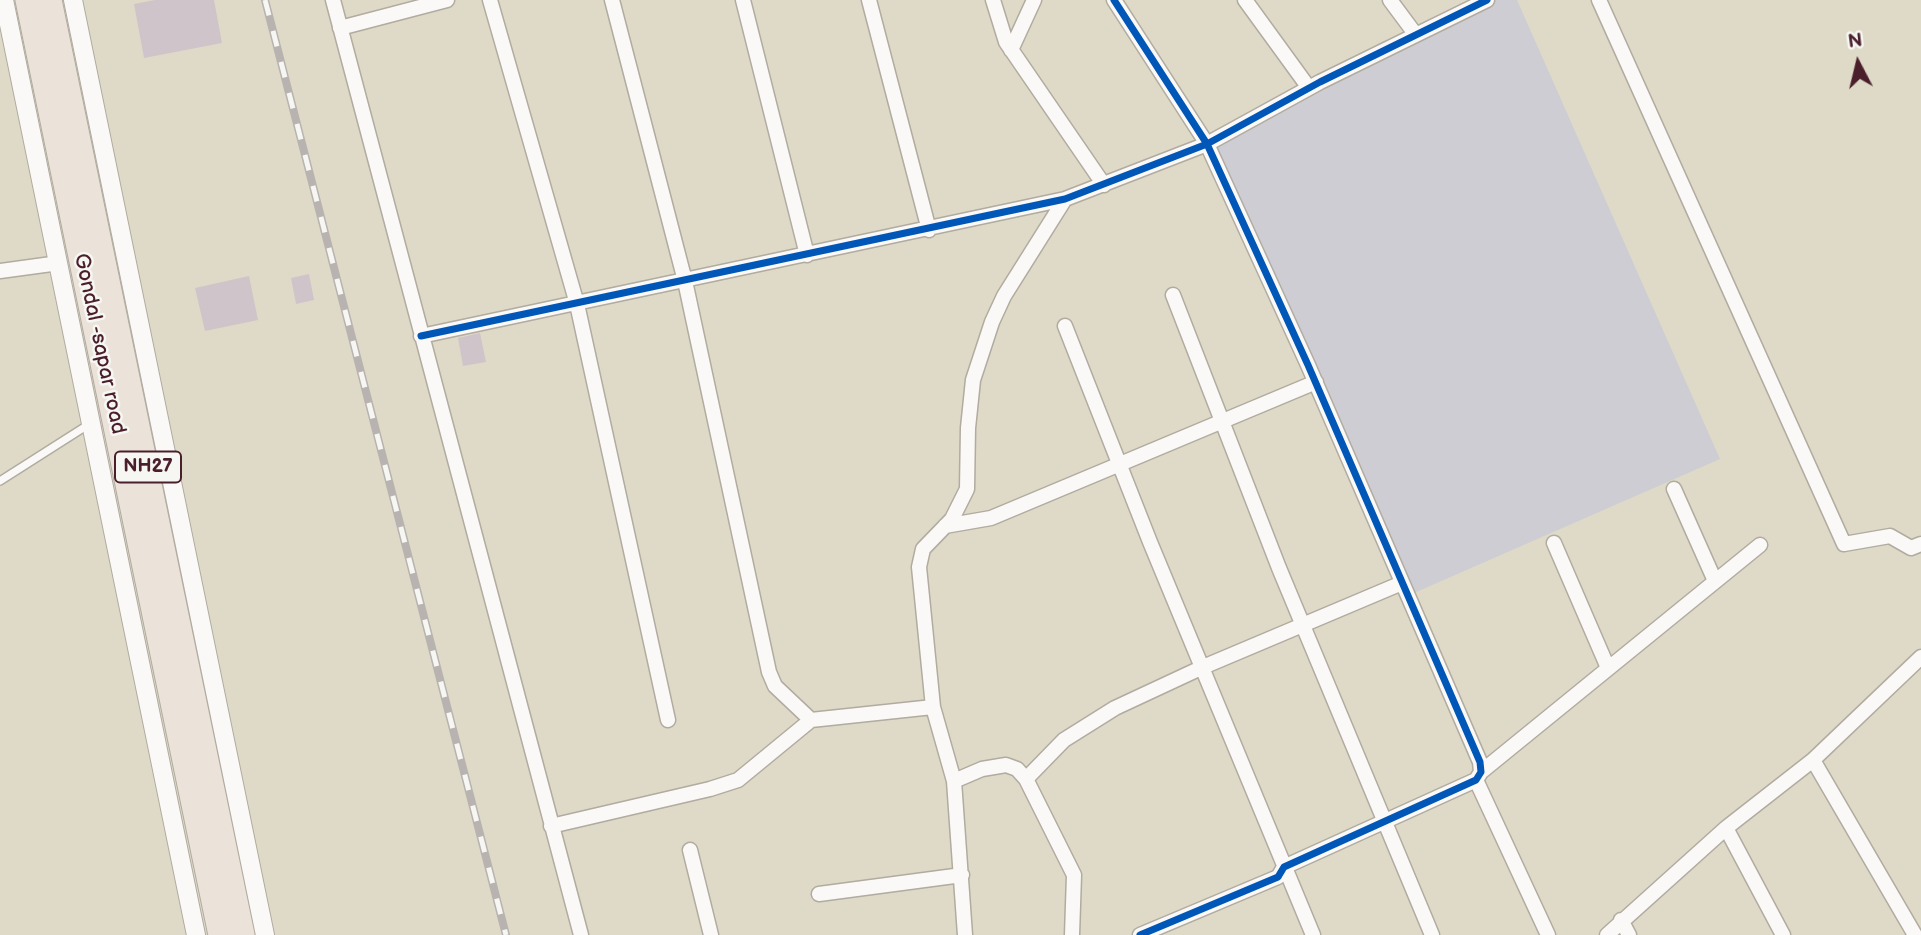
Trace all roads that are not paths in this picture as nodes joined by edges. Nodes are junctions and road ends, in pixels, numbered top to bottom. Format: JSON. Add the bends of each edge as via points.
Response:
{"nodes":[{"id":1,"x":4,"y":0,"type":"edge"},
{"id":2,"x":27,"y":0,"type":"edge"},
{"id":3,"x":50,"y":0,"type":"edge"},
{"id":4,"x":74,"y":0,"type":"edge"},
{"id":5,"x":333,"y":0,"type":"edge"},
{"id":6,"x":447,"y":0,"type":"edge"},
{"id":7,"x":490,"y":0,"type":"edge"},
{"id":8,"x":612,"y":0,"type":"edge"},
{"id":9,"x":743,"y":0,"type":"edge"},
{"id":10,"x":869,"y":0,"type":"edge"},
{"id":11,"x":992,"y":0,"type":"edge"},
{"id":12,"x":1034,"y":0,"type":"edge"},
{"id":13,"x":1114,"y":0,"type":"edge"},
{"id":14,"x":1245,"y":0,"type":"edge"},
{"id":15,"x":1390,"y":0,"type":"edge"},
{"id":16,"x":1487,"y":0,"type":"edge"},
{"id":17,"x":1599,"y":0,"type":"edge"},
{"id":18,"x":340,"y":27,"type":"junction"},
{"id":19,"x":6,"y":34,"type":"edge"},
{"id":20,"x":1416,"y":35,"type":"junction"},
{"id":21,"x":1011,"y":50,"type":"junction"},
{"id":22,"x":1309,"y":88,"type":"junction"},
{"id":23,"x":1208,"y":144,"type":"junction"},
{"id":24,"x":1104,"y":185,"type":"junction"},
{"id":25,"x":1065,"y":199,"type":"junction"},
{"id":26,"x":929,"y":230,"type":"junction"},
{"id":27,"x":807,"y":255,"type":"junction"},
{"id":28,"x":59,"y":263,"type":"junction"},
{"id":29,"x":0,"y":271,"type":"edge"},
{"id":30,"x":685,"y":281,"type":"junction"},
{"id":31,"x":1173,"y":295,"type":"dead end"},
{"id":32,"x":576,"y":304,"type":"junction"},
{"id":33,"x":1065,"y":326,"type":"dead end"},
{"id":34,"x":421,"y":336,"type":"junction"},
{"id":35,"x":1315,"y":382,"type":"junction"},
{"id":36,"x":1223,"y":421,"type":"junction"},
{"id":37,"x":92,"y":423,"type":"junction"},
{"id":38,"x":1119,"y":464,"type":"junction"},
{"id":39,"x":0,"y":481,"type":"edge"},
{"id":40,"x":1674,"y":489,"type":"dead end"},
{"id":41,"x":943,"y":527,"type":"junction"},
{"id":42,"x":1554,"y":543,"type":"dead end"},
{"id":43,"x":1921,"y":544,"type":"edge"},
{"id":44,"x":1760,"y":545,"type":"dead end"},
{"id":45,"x":1716,"y":581,"type":"junction"},
{"id":46,"x":1402,"y":583,"type":"junction"},
{"id":47,"x":1303,"y":625,"type":"junction"},
{"id":48,"x":1921,"y":657,"type":"edge"},
{"id":49,"x":1203,"y":667,"type":"junction"},
{"id":50,"x":1608,"y":668,"type":"junction"},
{"id":51,"x":933,"y":707,"type":"junction"},
{"id":52,"x":668,"y":720,"type":"dead end"},
{"id":53,"x":811,"y":720,"type":"junction"},
{"id":54,"x":1813,"y":760,"type":"junction"},
{"id":55,"x":1478,"y":776,"type":"junction"},
{"id":56,"x":1026,"y":779,"type":"junction"},
{"id":57,"x":954,"y":781,"type":"junction"},
{"id":58,"x":1385,"y":823,"type":"junction"},
{"id":59,"x":551,"y":825,"type":"junction"},
{"id":60,"x":1726,"y":828,"type":"junction"},
{"id":61,"x":690,"y":849,"type":"dead end"},
{"id":62,"x":1284,"y":867,"type":"junction"},
{"id":63,"x":962,"y":875,"type":"junction"},
{"id":64,"x":819,"y":894,"type":"dead end"},
{"id":65,"x":1621,"y":920,"type":"junction"},
{"id":66,"x":196,"y":935,"type":"edge"},
{"id":67,"x":220,"y":935,"type":"edge"},
{"id":68,"x":243,"y":935,"type":"edge"},
{"id":69,"x":264,"y":935,"type":"edge"},
{"id":70,"x":581,"y":935,"type":"edge"},
{"id":71,"x":711,"y":935,"type":"edge"},
{"id":72,"x":965,"y":935,"type":"edge"},
{"id":73,"x":1072,"y":935,"type":"edge"},
{"id":74,"x":1140,"y":935,"type":"edge"},
{"id":75,"x":1313,"y":935,"type":"edge"},
{"id":76,"x":1432,"y":935,"type":"edge"},
{"id":77,"x":1548,"y":935,"type":"edge"},
{"id":78,"x":1607,"y":935,"type":"edge"},
{"id":79,"x":1629,"y":935,"type":"edge"},
{"id":80,"x":1783,"y":935,"type":"edge"},
{"id":81,"x":1915,"y":935,"type":"edge"}],
"edges":[{"from":1,"to":19,"type":"street"},
{"from":2,"to":67,"type":"highway","name":"Gondal -sapar road","number":"NH27"},
{"from":3,"to":68,"type":"highway","number":"NH27"},
{"from":4,"to":69,"type":"street"},
{"from":5,"to":18,"type":"street"},
{"from":6,"to":18,"type":"street"},
{"from":7,"to":32,"type":"street"},
{"from":8,"to":30,"type":"street"},
{"from":9,"to":27,"type":"street"},
{"from":10,"to":26,"type":"street"},
{"from":11,"to":21,"type":"street"},
{"from":12,"to":21,"type":"street"},
{"from":13,"to":23,"type":"street"},
{"from":14,"to":22,"type":"street"},
{"from":15,"to":20,"type":"street"},
{"from":16,"to":20,"type":"street"},
{"from":17,"to":43,"type":"street","via":[[1844,544],[1890,536],[1911,548]]},
{"from":18,"to":34,"type":"street"},
{"from":19,"to":28,"type":"street"},
{"from":20,"to":22,"type":"street"},
{"from":21,"to":24,"type":"street"},
{"from":22,"to":23,"type":"street"},
{"from":23,"to":24,"type":"street"},
{"from":23,"to":35,"type":"street"},
{"from":24,"to":25,"type":"street"},
{"from":25,"to":26,"type":"street"},
{"from":25,"to":41,"type":"street","via":[[992,322],[973,380],[967,489],[962,504]]},
{"from":26,"to":27,"type":"street"},
{"from":27,"to":30,"type":"street"},
{"from":28,"to":29,"type":"street"},
{"from":28,"to":37,"type":"street"},
{"from":30,"to":32,"type":"street"},
{"from":30,"to":53,"type":"street","via":[[769,672],[775,686]]},
{"from":31,"to":36,"type":"street"},
{"from":32,"to":34,"type":"street"},
{"from":32,"to":52,"type":"street"},
{"from":33,"to":38,"type":"street"},
{"from":34,"to":59,"type":"street"},
{"from":35,"to":36,"type":"street"},
{"from":35,"to":46,"type":"street"},
{"from":36,"to":38,"type":"street"},
{"from":36,"to":47,"type":"street"},
{"from":37,"to":39,"type":"lane"},
{"from":37,"to":66,"type":"street"},
{"from":38,"to":41,"type":"street","via":[[991,518]]},
{"from":38,"to":49,"type":"street"},
{"from":40,"to":45,"type":"street"},
{"from":41,"to":51,"type":"street","via":[[923,549],[919,567]]},
{"from":42,"to":50,"type":"street"},
{"from":44,"to":45,"type":"street"},
{"from":45,"to":50,"type":"street"},
{"from":46,"to":47,"type":"street"},
{"from":46,"to":55,"type":"street","via":[[1478,752]]},
{"from":47,"to":49,"type":"street"},
{"from":47,"to":58,"type":"street"},
{"from":48,"to":54,"type":"street"},
{"from":49,"to":56,"type":"street","via":[[1087,724],[1064,740]]},
{"from":49,"to":62,"type":"street"},
{"from":50,"to":55,"type":"street"},
{"from":51,"to":53,"type":"street"},
{"from":51,"to":57,"type":"street"},
{"from":53,"to":59,"type":"street","via":[[738,780]]},
{"from":54,"to":60,"type":"street"},
{"from":54,"to":81,"type":"street"},
{"from":55,"to":58,"type":"street"},
{"from":55,"to":77,"type":"street"},
{"from":56,"to":57,"type":"street","via":[[1006,765]]},
{"from":56,"to":73,"type":"street","via":[[1074,875]]},
{"from":57,"to":63,"type":"street"},
{"from":58,"to":62,"type":"street"},
{"from":58,"to":76,"type":"street"},
{"from":59,"to":70,"type":"street"},
{"from":60,"to":65,"type":"street"},
{"from":60,"to":80,"type":"street"},
{"from":61,"to":71,"type":"street"},
{"from":62,"to":74,"type":"street","via":[[1279,877]]},
{"from":62,"to":75,"type":"street"},
{"from":63,"to":64,"type":"street"},
{"from":63,"to":72,"type":"street"},
{"from":65,"to":78,"type":"street"},
{"from":65,"to":79,"type":"street"}]}
